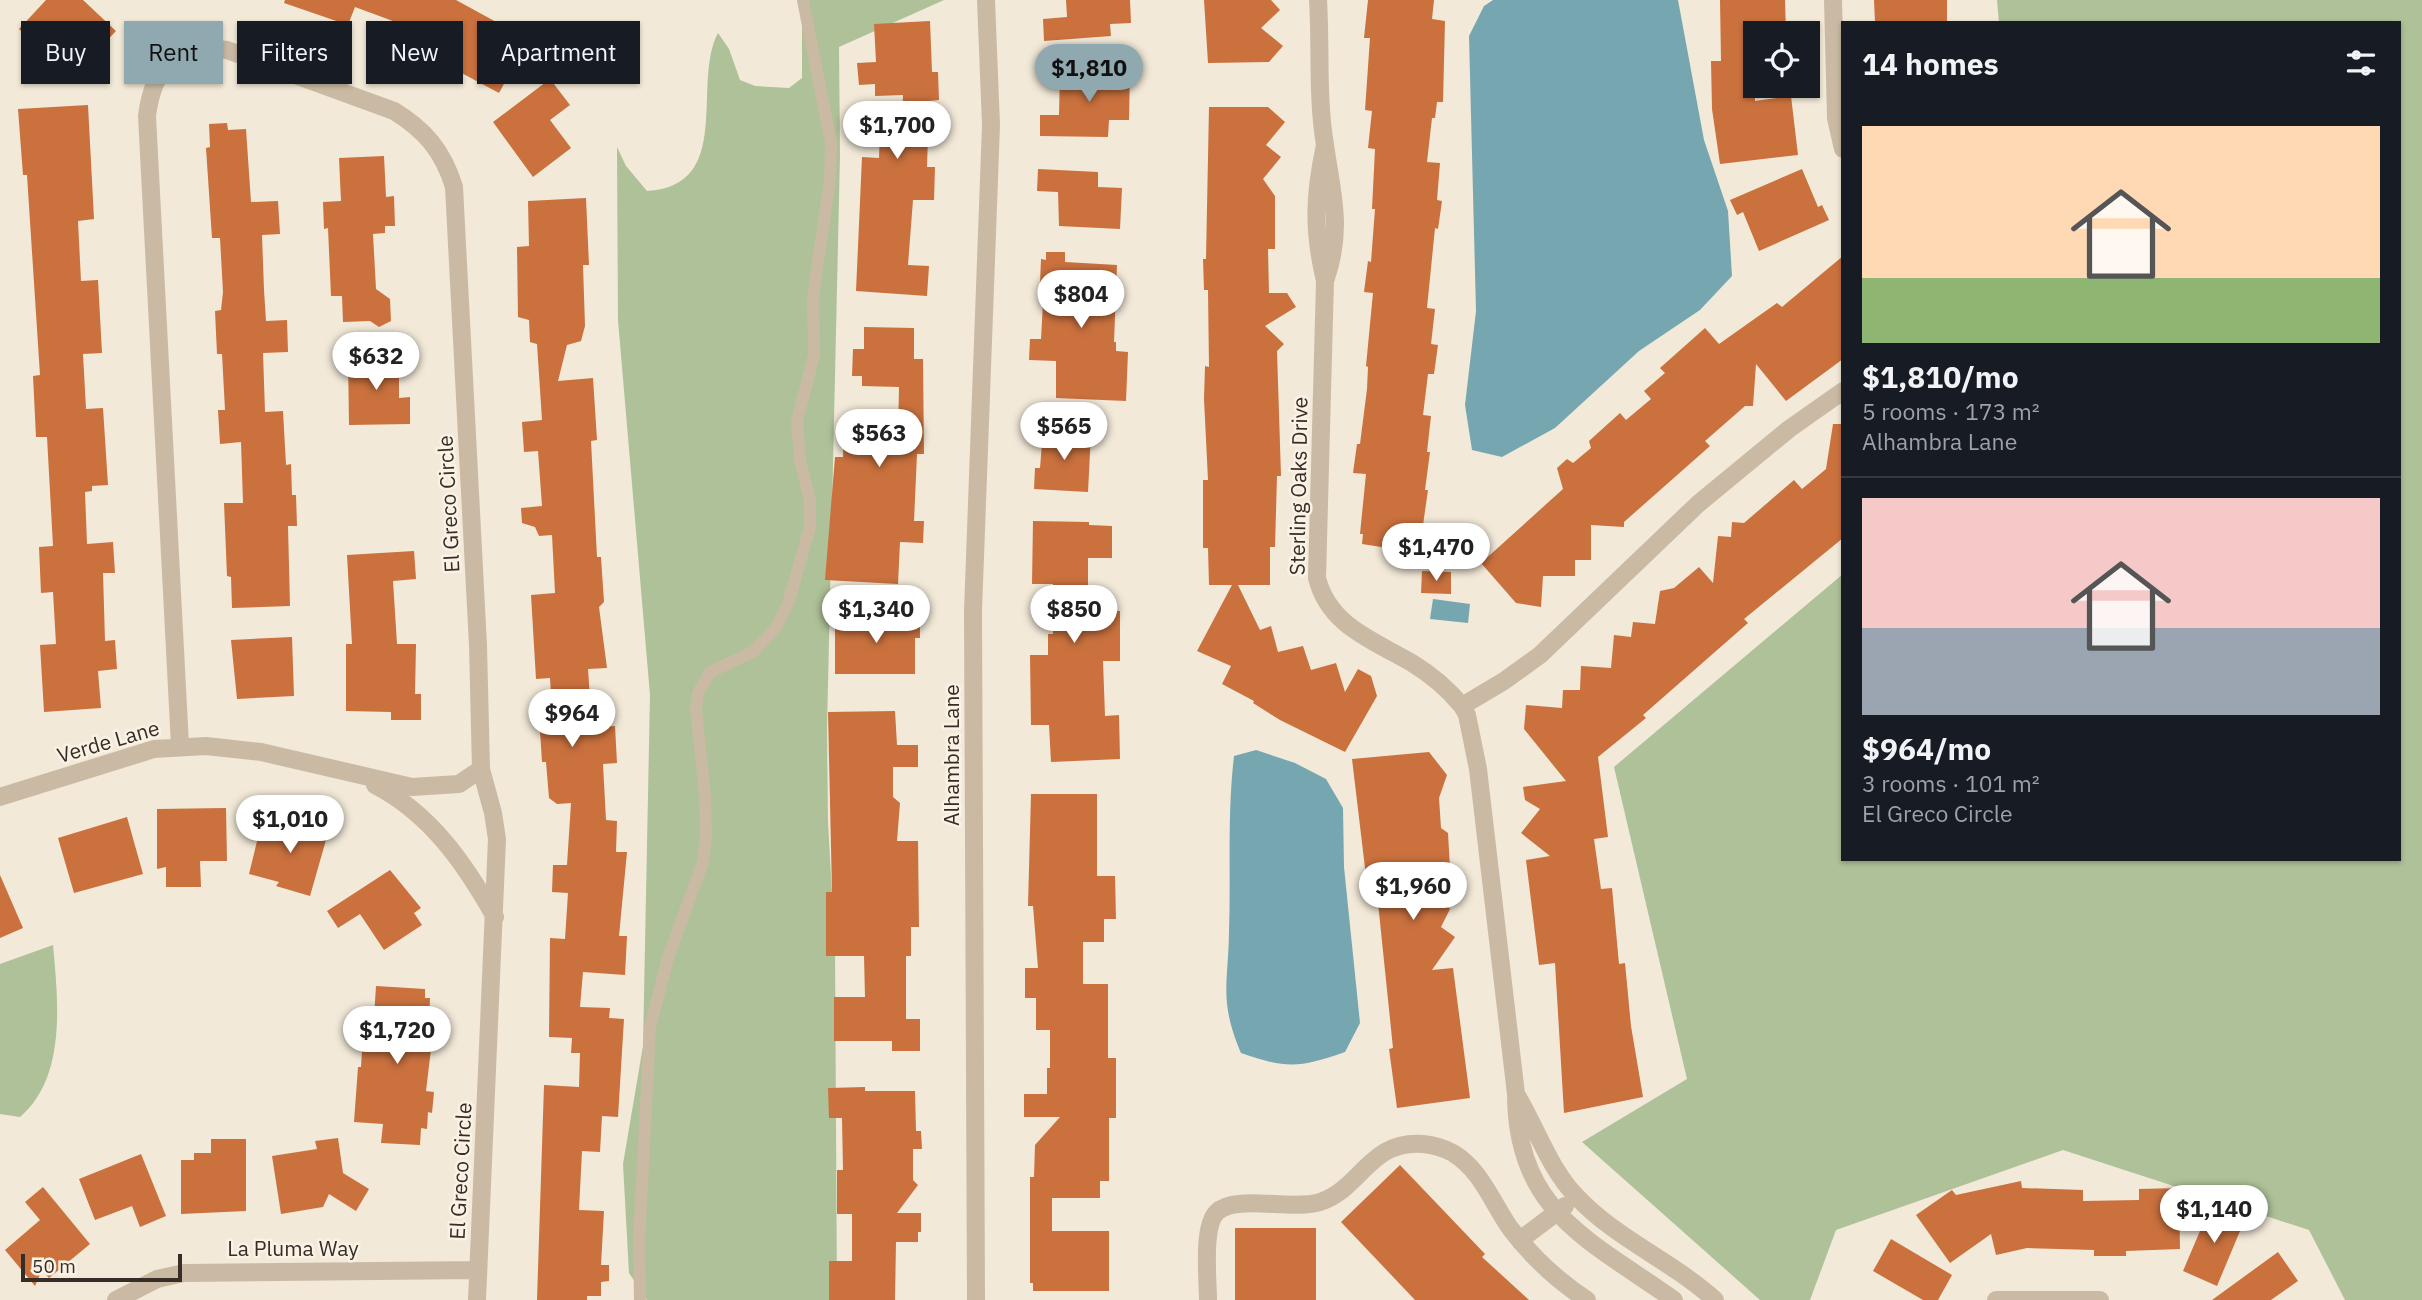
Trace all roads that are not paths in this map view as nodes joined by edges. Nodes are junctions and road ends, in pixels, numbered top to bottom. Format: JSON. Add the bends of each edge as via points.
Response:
{"nodes":[{"id":1,"x":803,"y":0,"type":"edge"},
{"id":2,"x":986,"y":0,"type":"edge"},
{"id":3,"x":1318,"y":0,"type":"edge"},
{"id":4,"x":1833,"y":0,"type":"edge"},
{"id":5,"x":1841,"y":140,"type":"edge"},
{"id":6,"x":1841,"y":392,"type":"edge"},
{"id":7,"x":1462,"y":706,"type":"junction"},
{"id":8,"x":180,"y":745,"type":"junction"},
{"id":9,"x":481,"y":769,"type":"junction"},
{"id":10,"x":354,"y":773,"type":"junction"},
{"id":11,"x":0,"y":797,"type":"edge"},
{"id":12,"x":495,"y":918,"type":"junction"},
{"id":13,"x":1516,"y":1094,"type":"junction"},
{"id":14,"x":1577,"y":1197,"type":"junction"},
{"id":15,"x":1558,"y":1211,"type":"junction"},
{"id":16,"x":1520,"y":1240,"type":"junction"},
{"id":17,"x":477,"y":1270,"type":"junction"},
{"id":18,"x":117,"y":1300,"type":"edge"},
{"id":19,"x":477,"y":1300,"type":"edge"},
{"id":20,"x":640,"y":1300,"type":"edge"},
{"id":21,"x":976,"y":1300,"type":"edge"},
{"id":22,"x":1208,"y":1300,"type":"edge"},
{"id":23,"x":1587,"y":1300,"type":"edge"},
{"id":24,"x":1674,"y":1300,"type":"edge"},
{"id":25,"x":1715,"y":1300,"type":"edge"},
{"id":26,"x":1996,"y":1300,"type":"edge"},
{"id":27,"x":2100,"y":1300,"type":"edge"}],
"edges":[{"from":1,"to":20,"type":"lane","via":[[831,143],[813,298],[814,355],[797,421],[810,527],[788,604],[775,629],[753,652],[710,672],[698,693],[706,838],[703,862],[667,958],[650,1028]]},
{"from":2,"to":21,"type":"street","name":"Alhambra Lane","via":[[991,125],[972,611]]},
{"from":3,"to":7,"type":"street","name":"Sterling Oaks Drive","via":[[1325,145],[1336,197],[1336,240],[1325,281],[1315,565],[1320,590],[1342,622],[1415,665]]},
{"from":4,"to":5,"type":"street","via":[[1836,118]]},
{"from":6,"to":7,"type":"street","via":[[1698,504],[1540,655]]},
{"from":7,"to":13,"type":"street","name":"Sterling Oaks Drive","via":[[1468,715],[1478,769]]},
{"from":8,"to":9,"type":"street","name":"El Greco Circle","via":[[147,116],[150,93],[162,69],[181,53],[204,46],[227,50],[394,111],[433,142],[447,164],[454,187]]},
{"from":8,"to":10,"type":"street","name":"Verde Lane","via":[[261,752]]},
{"from":8,"to":11,"type":"street","name":"Verde Lane"},
{"from":9,"to":10,"type":"street","name":"Verde Lane","via":[[459,784],[412,787]]},
{"from":9,"to":12,"type":"street","name":"El Greco Circle","via":[[497,839]]},
{"from":10,"to":12,"type":"street","name":"Verde Lane","via":[[422,816],[464,867]]},
{"from":12,"to":17,"type":"street","name":"El Greco Circle"},
{"from":13,"to":14,"type":"street","name":"Sterling Oaks Drive","via":[[1562,1179]]},
{"from":13,"to":15,"type":"street","name":"Sterling Oaks Drive","via":[[1516,1129],[1526,1167]]},
{"from":14,"to":15,"type":"street"},
{"from":14,"to":25,"type":"street","name":"Sterling Oaks Drive","via":[[1609,1226]]},
{"from":15,"to":16,"type":"street"},
{"from":15,"to":24,"type":"street","name":"Sterling Oaks Drive","via":[[1588,1241]]},
{"from":16,"to":22,"type":"street","via":[[1468,1163],[1441,1148],[1407,1143],[1375,1157],[1321,1202],[1229,1205],[1215,1213],[1208,1227]]},
{"from":16,"to":23,"type":"street","via":[[1539,1262]]},
{"from":17,"to":18,"type":"street","name":"La Pluma Way","via":[[184,1273],[157,1279]]},
{"from":17,"to":19,"type":"street","name":"El Greco Circle"},
{"from":26,"to":27,"type":"street"}]}
